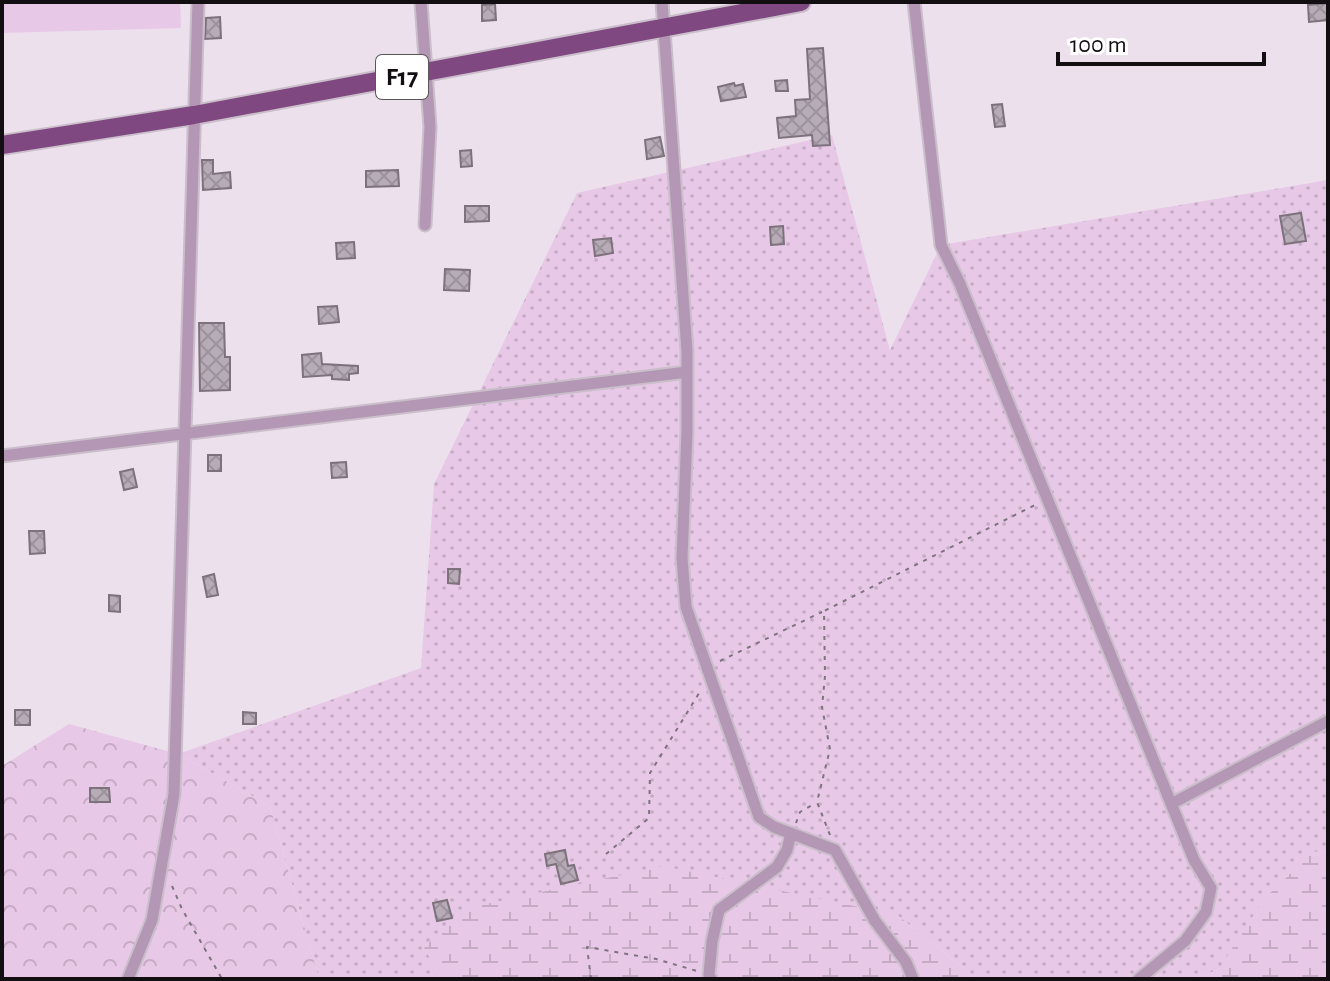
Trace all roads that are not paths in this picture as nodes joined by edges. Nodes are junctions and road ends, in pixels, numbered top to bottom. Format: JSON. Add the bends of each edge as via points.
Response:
{"nodes":[{"id":1,"x":198,"y":2,"type":"edge"},
{"id":2,"x":421,"y":2,"type":"edge"},
{"id":3,"x":662,"y":2,"type":"edge"},
{"id":4,"x":801,"y":2,"type":"edge"},
{"id":5,"x":914,"y":2,"type":"edge"},
{"id":6,"x":665,"y":28,"type":"junction"},
{"id":7,"x":426,"y":73,"type":"junction"},
{"id":8,"x":194,"y":115,"type":"junction"},
{"id":9,"x":2,"y":145,"type":"edge"},
{"id":10,"x":425,"y":225,"type":"dead end"},
{"id":11,"x":687,"y":372,"type":"junction"},
{"id":12,"x":186,"y":435,"type":"junction"},
{"id":13,"x":2,"y":456,"type":"edge"},
{"id":14,"x":1328,"y":721,"type":"edge"},
{"id":15,"x":1171,"y":804,"type":"junction"},
{"id":16,"x":791,"y":833,"type":"junction"},
{"id":17,"x":710,"y":977,"type":"edge"},
{"id":18,"x":128,"y":979,"type":"edge"},
{"id":19,"x":913,"y":979,"type":"edge"},
{"id":20,"x":1139,"y":979,"type":"edge"}],
"edges":[{"from":1,"to":8,"type":"street"},
{"from":2,"to":7,"type":"street"},
{"from":3,"to":6,"type":"street"},
{"from":4,"to":6,"type":"highway","number":"F17"},
{"from":5,"to":15,"type":"street","via":[[941,245]]},
{"from":6,"to":7,"type":"highway","number":"F17"},
{"from":6,"to":11,"type":"street"},
{"from":7,"to":8,"type":"highway","number":"F17"},
{"from":7,"to":10,"type":"street","via":[[430,127]]},
{"from":8,"to":9,"type":"highway","number":"F17"},
{"from":8,"to":12,"type":"street"},
{"from":11,"to":12,"type":"street"},
{"from":11,"to":16,"type":"street","via":[[686,607],[759,817]]},
{"from":12,"to":13,"type":"street"},
{"from":12,"to":18,"type":"street","via":[[174,794],[152,920]]},
{"from":14,"to":15,"type":"street"},
{"from":15,"to":20,"type":"street","via":[[1211,888],[1206,912],[1185,941]]},
{"from":16,"to":17,"type":"street","via":[[777,867],[719,910]]},
{"from":16,"to":19,"type":"street","via":[[835,850]]}]}
